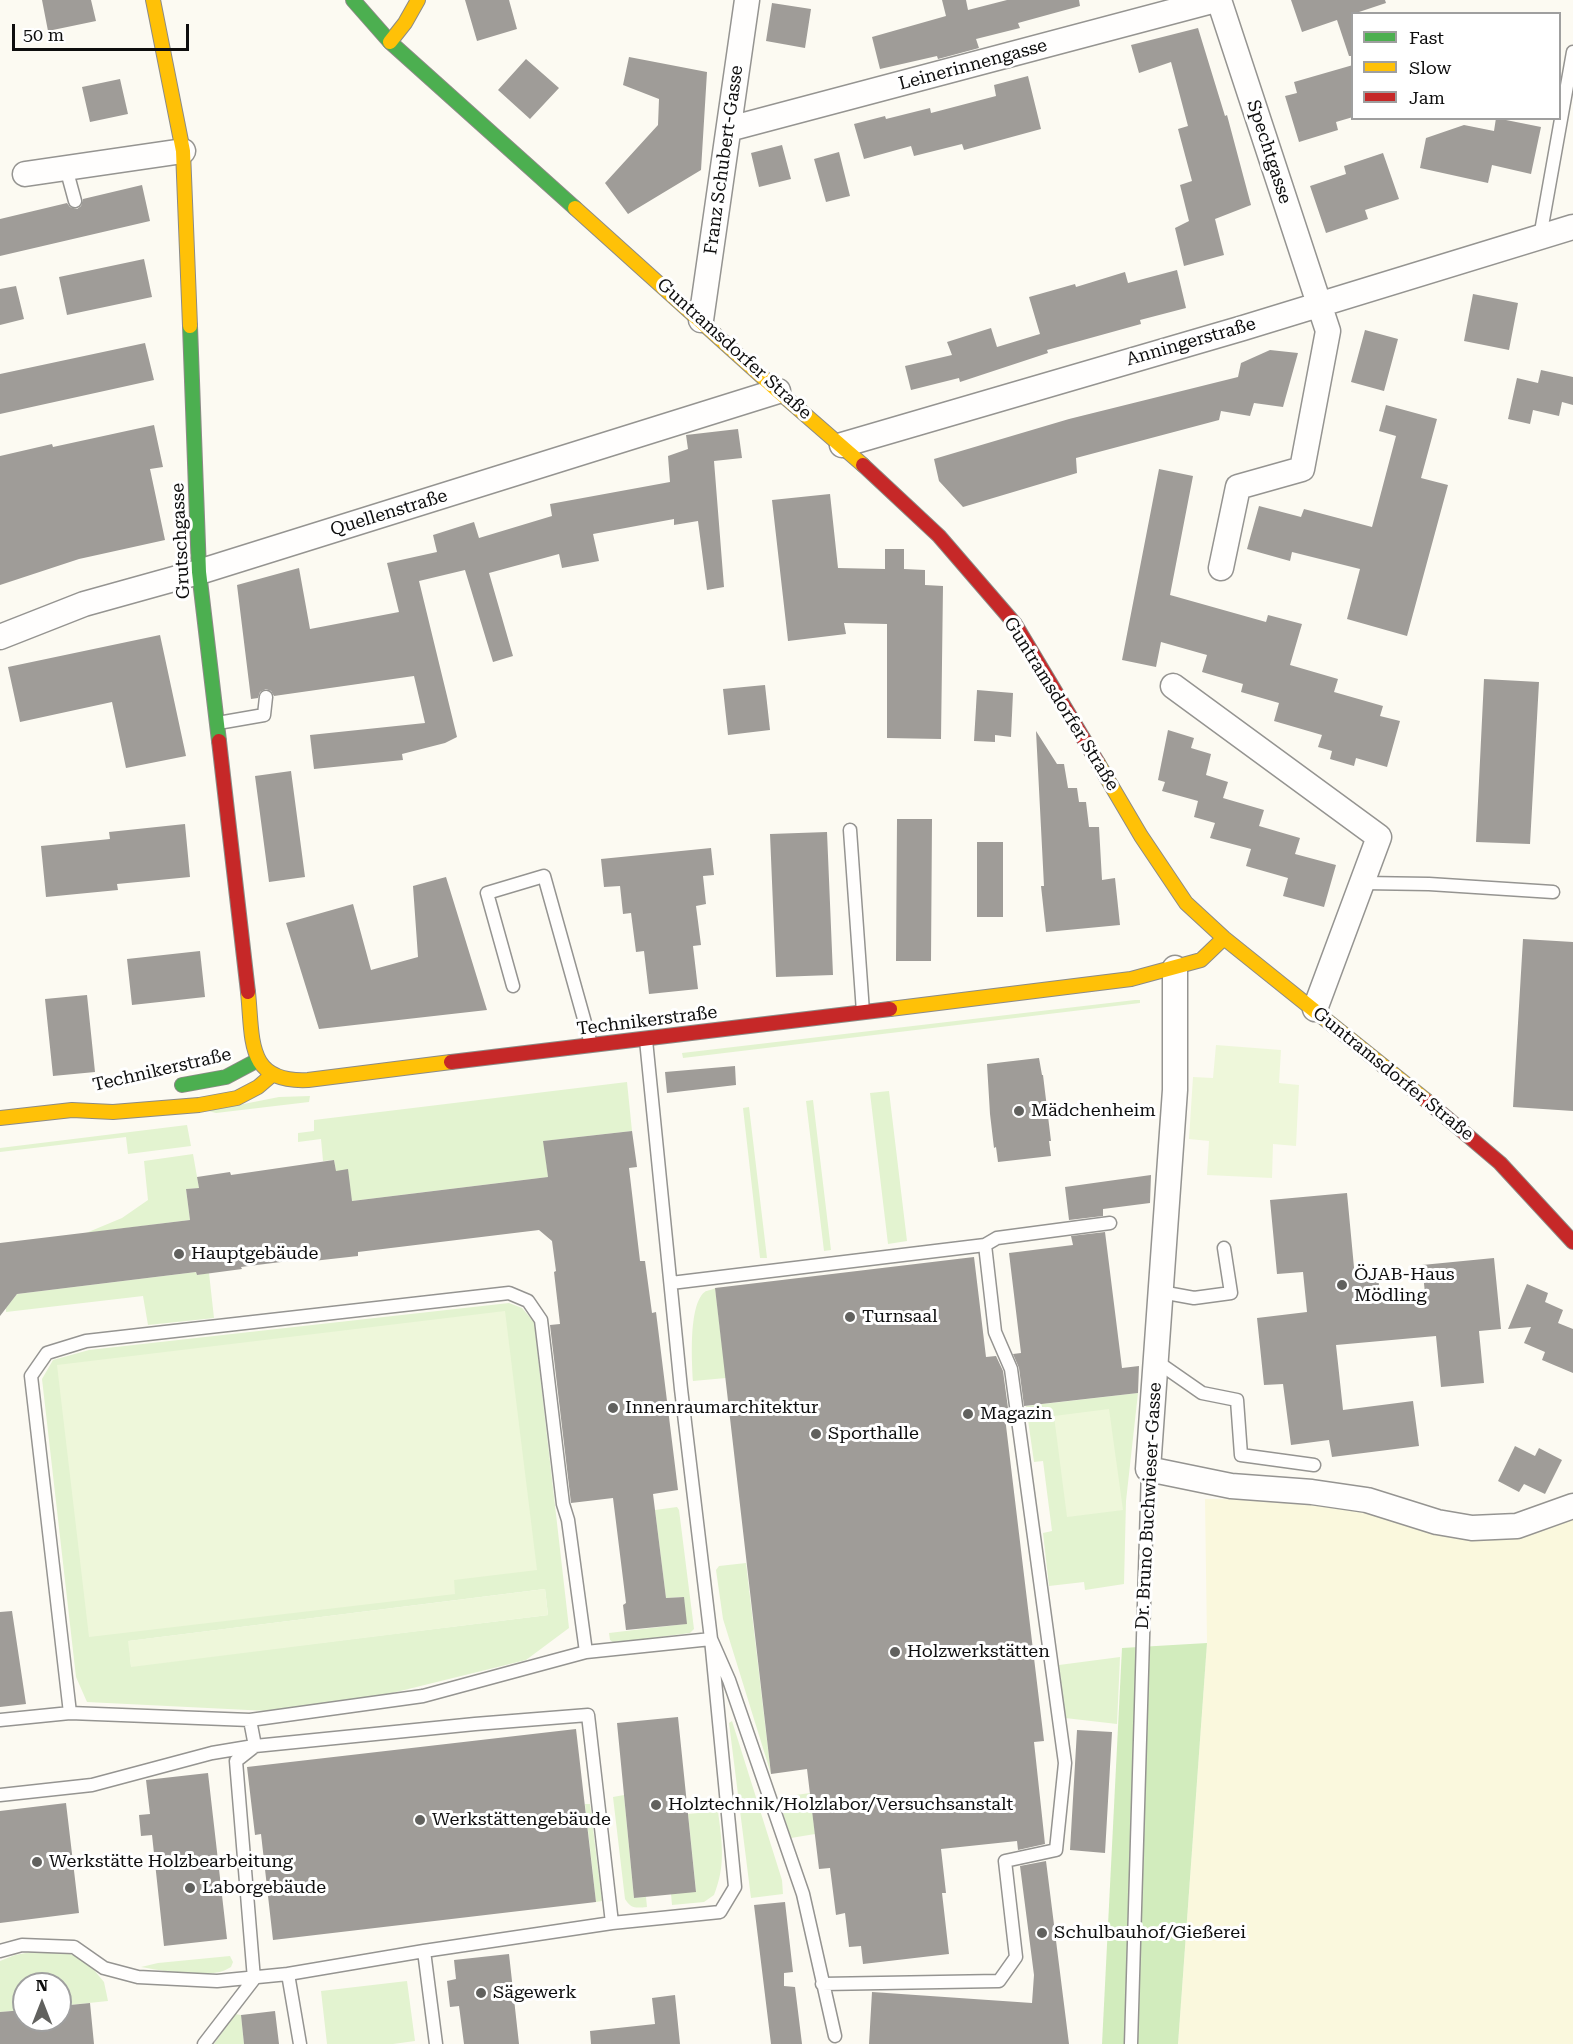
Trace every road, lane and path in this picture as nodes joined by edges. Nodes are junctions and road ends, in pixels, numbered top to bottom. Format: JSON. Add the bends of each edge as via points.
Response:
{"nodes":[{"id":1,"x":153,"y":0,"type":"edge"},
{"id":2,"x":353,"y":0,"type":"edge"},
{"id":3,"x":418,"y":0,"type":"edge"},
{"id":4,"x":747,"y":0,"type":"edge"},
{"id":5,"x":1217,"y":0,"type":"edge"},
{"id":6,"x":390,"y":42,"type":"junction"},
{"id":7,"x":1573,"y":52,"type":"edge"},
{"id":8,"x":1561,"y":119,"type":"edge"},
{"id":9,"x":1561,"y":120,"type":"edge"},
{"id":10,"x":729,"y":129,"type":"junction"},
{"id":11,"x":183,"y":151,"type":"junction"},
{"id":12,"x":66,"y":168,"type":"junction"},
{"id":13,"x":25,"y":174,"type":"dead end"},
{"id":14,"x":75,"y":201,"type":"dead end"},
{"id":15,"x":1573,"y":227,"type":"edge"},
{"id":16,"x":1540,"y":237,"type":"junction"},
{"id":17,"x":1320,"y":304,"type":"junction"},
{"id":18,"x":701,"y":320,"type":"junction"},
{"id":19,"x":778,"y":391,"type":"junction"},
{"id":20,"x":842,"y":445,"type":"junction"},
{"id":21,"x":1221,"y":568,"type":"dead end"},
{"id":22,"x":199,"y":572,"type":"junction"},
{"id":23,"x":0,"y":637,"type":"edge"},
{"id":24,"x":1173,"y":686,"type":"dead end"},
{"id":25,"x":266,"y":697,"type":"dead end"},
{"id":26,"x":217,"y":723,"type":"junction"},
{"id":27,"x":850,"y":830,"type":"dead end"},
{"id":28,"x":1363,"y":883,"type":"junction"},
{"id":29,"x":1552,"y":892,"type":"dead end"},
{"id":30,"x":1224,"y":938,"type":"junction"},
{"id":31,"x":1175,"y":968,"type":"junction"},
{"id":32,"x":513,"y":986,"type":"dead end"},
{"id":33,"x":1315,"y":1009,"type":"junction"},
{"id":34,"x":863,"y":1012,"type":"junction"},
{"id":35,"x":646,"y":1039,"type":"junction"},
{"id":36,"x":591,"y":1046,"type":"junction"},
{"id":37,"x":258,"y":1060,"type":"junction"},
{"id":38,"x":272,"y":1075,"type":"junction"},
{"id":39,"x":164,"y":1089,"type":"dead end"},
{"id":40,"x":121,"y":1097,"type":"dead end"},
{"id":41,"x":72,"y":1110,"type":"junction"},
{"id":42,"x":0,"y":1118,"type":"edge"},
{"id":43,"x":1110,"y":1223,"type":"dead end"},
{"id":44,"x":1573,"y":1242,"type":"edge"},
{"id":45,"x":985,"y":1245,"type":"junction"},
{"id":46,"x":1224,"y":1248,"type":"dead end"},
{"id":47,"x":671,"y":1283,"type":"junction"},
{"id":48,"x":1161,"y":1292,"type":"junction"},
{"id":49,"x":1156,"y":1361,"type":"junction"},
{"id":50,"x":1314,"y":1465,"type":"dead end"},
{"id":51,"x":1148,"y":1469,"type":"junction"},
{"id":52,"x":1573,"y":1506,"type":"edge"},
{"id":53,"x":711,"y":1639,"type":"junction"},
{"id":54,"x":586,"y":1652,"type":"junction"},
{"id":55,"x":70,"y":1713,"type":"junction"},
{"id":56,"x":0,"y":1720,"type":"edge"},
{"id":57,"x":250,"y":1720,"type":"junction"},
{"id":58,"x":255,"y":1746,"type":"junction"},
{"id":59,"x":0,"y":1796,"type":"edge"},
{"id":60,"x":612,"y":1923,"type":"junction"},
{"id":61,"x":0,"y":1951,"type":"edge"},
{"id":62,"x":424,"y":1951,"type":"junction"},
{"id":63,"x":288,"y":1974,"type":"junction"},
{"id":64,"x":254,"y":1979,"type":"junction"},
{"id":65,"x":822,"y":1984,"type":"junction"},
{"id":66,"x":835,"y":2036,"type":"dead end"},
{"id":67,"x":204,"y":2044,"type":"edge"},
{"id":68,"x":300,"y":2044,"type":"edge"},
{"id":69,"x":436,"y":2044,"type":"edge"},
{"id":70,"x":1131,"y":2044,"type":"edge"}],
"edges":[{"from":1,"to":11,"type":"street","name":"Grutschgasse"},
{"from":2,"to":6,"type":"street","name":"Guntramsdorfer Straße"},
{"from":3,"to":6,"type":"street"},
{"from":4,"to":10,"type":"street","name":"Franz Schubert-Gasse"},
{"from":5,"to":10,"type":"street","name":"Leinerinnengasse"},
{"from":5,"to":17,"type":"street","name":"Spechtgasse"},
{"from":6,"to":18,"type":"street","name":"Guntramsdorfer Straße"},
{"from":7,"to":8,"type":"lane"},
{"from":9,"to":16,"type":"lane"},
{"from":10,"to":18,"type":"street","name":"Franz Schubert-Gasse"},
{"from":11,"to":12,"type":"street"},
{"from":11,"to":22,"type":"street","name":"Grutschgasse"},
{"from":12,"to":13,"type":"street"},
{"from":12,"to":14,"type":"lane"},
{"from":15,"to":16,"type":"street","name":"Anningerstraße"},
{"from":16,"to":17,"type":"street","name":"Anningerstraße"},
{"from":17,"to":20,"type":"street","name":"Anningerstraße"},
{"from":17,"to":21,"type":"street","name":"Spechtgasse","via":[[1328,332],[1302,469],[1238,488]]},
{"from":18,"to":19,"type":"street","name":"Guntramsdorfer Straße"},
{"from":19,"to":20,"type":"street","name":"Guntramsdorfer Straße"},
{"from":19,"to":22,"type":"street","name":"Quellenstraße"},
{"from":20,"to":30,"type":"street","name":"Guntramsdorfer Straße","via":[[939,536],[1015,624],[1148,846],[1186,903]]},
{"from":22,"to":23,"type":"street","name":"Quellenstraße","via":[[84,604]]},
{"from":22,"to":26,"type":"street","name":"Grutschgasse"},
{"from":24,"to":28,"type":"street","via":[[1380,837]]},
{"from":25,"to":26,"type":"lane","via":[[264,715]]},
{"from":26,"to":37,"type":"street","name":"Grutschgasse"},
{"from":27,"to":34,"type":"lane"},
{"from":28,"to":29,"type":"lane"},
{"from":28,"to":33,"type":"street"},
{"from":30,"to":31,"type":"street","name":"Technikerstraße","via":[[1201,960]]},
{"from":30,"to":33,"type":"street","name":"Guntramsdorfer Straße"},
{"from":31,"to":34,"type":"street","name":"Technikerstraße","via":[[1131,979]]},
{"from":31,"to":48,"type":"street","name":"Dr. Bruno Buchwieser-Gasse","via":[[1175,1090]]},
{"from":32,"to":36,"type":"lane","via":[[487,893],[544,876]]},
{"from":33,"to":44,"type":"street","name":"Guntramsdorfer Straße","via":[[1500,1163]]},
{"from":34,"to":35,"type":"street","name":"Technikerstraße"},
{"from":35,"to":36,"type":"street","name":"Technikerstraße"},
{"from":35,"to":47,"type":"lane"},
{"from":36,"to":38,"type":"street","name":"Technikerstraße","via":[[308,1080],[292,1081]]},
{"from":37,"to":38,"type":"street"},
{"from":37,"to":39,"type":"street","name":"Technikerstraße","via":[[226,1077]]},
{"from":38,"to":41,"type":"street","name":"Technikerstraße","via":[[237,1098],[199,1106],[113,1112]]},
{"from":40,"to":41,"type":"street","name":"Technikerstraße"},
{"from":41,"to":42,"type":"street","name":"Technikerstraße"},
{"from":43,"to":45,"type":"lane","via":[[997,1238]]},
{"from":45,"to":47,"type":"lane"},
{"from":45,"to":65,"type":"lane","via":[[995,1332],[1011,1369],[1065,1762],[1056,1850],[1005,1861],[1016,1957],[999,1981]]},
{"from":46,"to":48,"type":"lane","via":[[1231,1293],[1194,1298]]},
{"from":47,"to":53,"type":"lane"},
{"from":48,"to":49,"type":"street","name":"Dr. Bruno Buchwieser-Gasse"},
{"from":49,"to":50,"type":"lane","via":[[1202,1393],[1237,1400],[1241,1455]]},
{"from":49,"to":51,"type":"street","name":"Dr. Bruno Buchwieser-Gasse"},
{"from":51,"to":52,"type":"street","via":[[1231,1486],[1366,1500],[1437,1522],[1472,1528],[1517,1526]]},
{"from":51,"to":70,"type":"lane","name":"Dr. Bruno Buchwieser-Gasse"},
{"from":53,"to":54,"type":"lane"},
{"from":53,"to":60,"type":"lane","via":[[735,1887],[720,1912]]},
{"from":53,"to":65,"type":"lane","via":[[729,1680],[802,1894]]},
{"from":54,"to":55,"type":"lane","via":[[541,1320],[528,1301],[509,1293],[86,1341],[47,1353],[31,1376]]},
{"from":54,"to":57,"type":"lane","via":[[423,1696]]},
{"from":55,"to":56,"type":"lane"},
{"from":55,"to":57,"type":"lane"},
{"from":57,"to":58,"type":"lane"},
{"from":58,"to":59,"type":"lane","via":[[212,1753],[92,1785]]},
{"from":58,"to":60,"type":"lane","via":[[588,1715]]},
{"from":58,"to":64,"type":"lane","via":[[236,1761]]},
{"from":60,"to":62,"type":"lane"},
{"from":61,"to":64,"type":"lane","via":[[22,1945],[74,1947],[104,1968],[138,1977]]},
{"from":62,"to":63,"type":"lane"},
{"from":62,"to":69,"type":"lane"},
{"from":63,"to":64,"type":"lane"},
{"from":63,"to":68,"type":"lane"},
{"from":64,"to":67,"type":"lane"},
{"from":65,"to":66,"type":"lane"}]}
